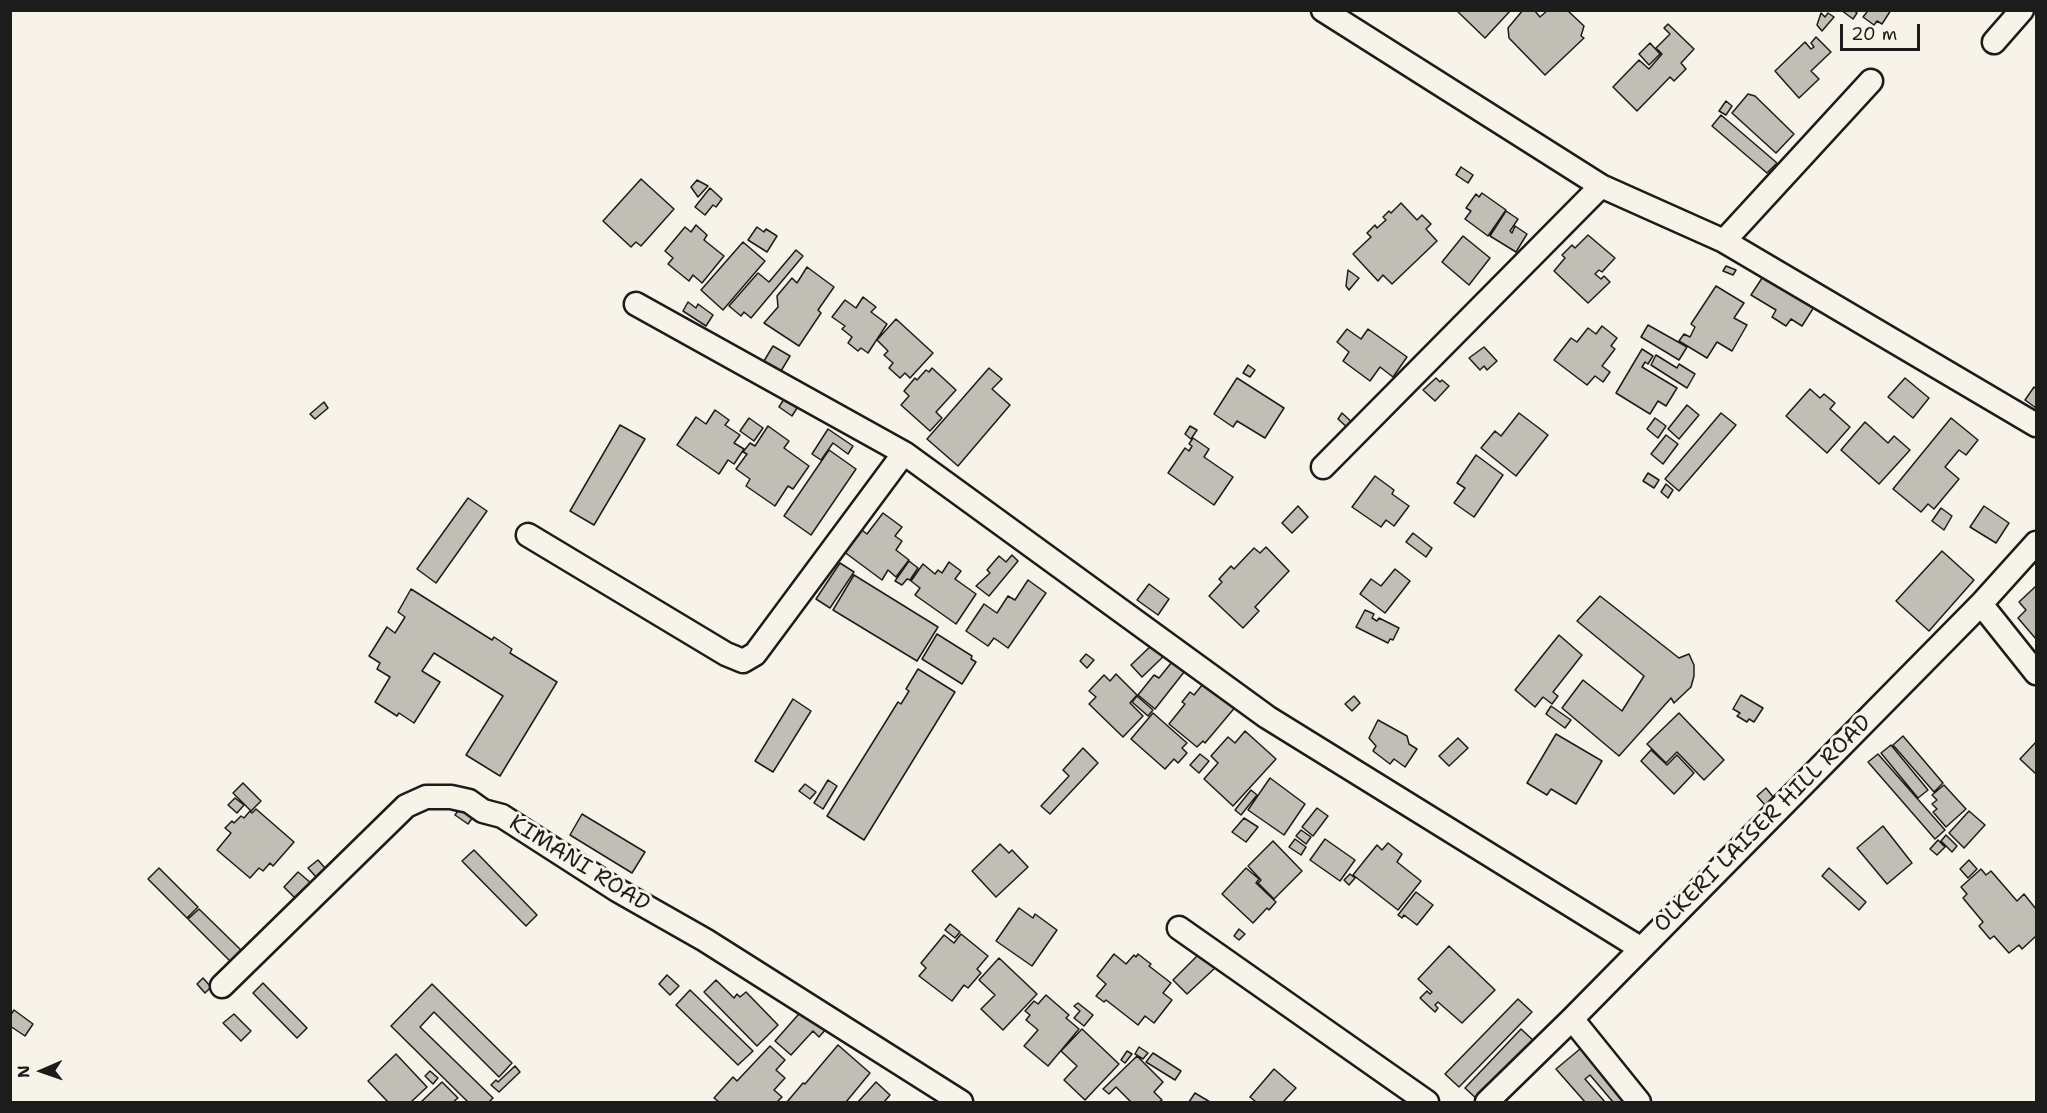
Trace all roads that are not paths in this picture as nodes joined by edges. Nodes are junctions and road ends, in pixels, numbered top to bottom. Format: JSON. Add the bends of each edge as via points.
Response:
{"nodes":[{"id":1,"x":1323,"y":10,"type":"edge"},
{"id":2,"x":2022,"y":10,"type":"edge"},
{"id":3,"x":1994,"y":42,"type":"dead end"},
{"id":4,"x":1871,"y":81,"type":"dead end"},
{"id":5,"x":1601,"y":186,"type":"junction"},
{"id":6,"x":1724,"y":241,"type":"junction"},
{"id":7,"x":636,"y":304,"type":"dead end"},
{"id":8,"x":2037,"y":425,"type":"edge"},
{"id":9,"x":904,"y":453,"type":"junction"},
{"id":10,"x":1323,"y":467,"type":"dead end"},
{"id":11,"x":528,"y":535,"type":"dead end"},
{"id":12,"x":2037,"y":543,"type":"edge"},
{"id":13,"x":1981,"y":604,"type":"junction"},
{"id":14,"x":2037,"y":672,"type":"edge"},
{"id":15,"x":1179,"y":928,"type":"dead end"},
{"id":16,"x":1640,"y":948,"type":"junction"},
{"id":17,"x":222,"y":986,"type":"dead end"},
{"id":18,"x":1572,"y":1019,"type":"junction"},
{"id":19,"x":961,"y":1102,"type":"edge"},
{"id":20,"x":1427,"y":1102,"type":"edge"},
{"id":21,"x":1487,"y":1102,"type":"edge"},
{"id":22,"x":1639,"y":1102,"type":"edge"}],
"edges":[{"from":1,"to":5,"type":"street"},
{"from":2,"to":3,"type":"street"},
{"from":4,"to":6,"type":"street"},
{"from":5,"to":6,"type":"street"},
{"from":5,"to":10,"type":"street"},
{"from":6,"to":8,"type":"street"},
{"from":7,"to":9,"type":"street"},
{"from":9,"to":11,"type":"street","via":[[755,654],[743,661]]},
{"from":9,"to":16,"type":"street","via":[[1266,717]]},
{"from":12,"to":13,"type":"street","name":"OLKERI LAISER HILL ROAD"},
{"from":13,"to":14,"type":"street"},
{"from":13,"to":16,"type":"street","name":"OLKERI LAISER HILL ROAD"},
{"from":15,"to":20,"type":"street"},
{"from":16,"to":18,"type":"street","name":"OLKERI LAISER HILL ROAD"},
{"from":17,"to":19,"type":"street","name":"KIMANI ROAD","via":[[406,806],[426,797],[451,797],[502,816]]},
{"from":18,"to":21,"type":"street","name":"OLKERI LAISER HILL ROAD"},
{"from":18,"to":22,"type":"street"}]}
